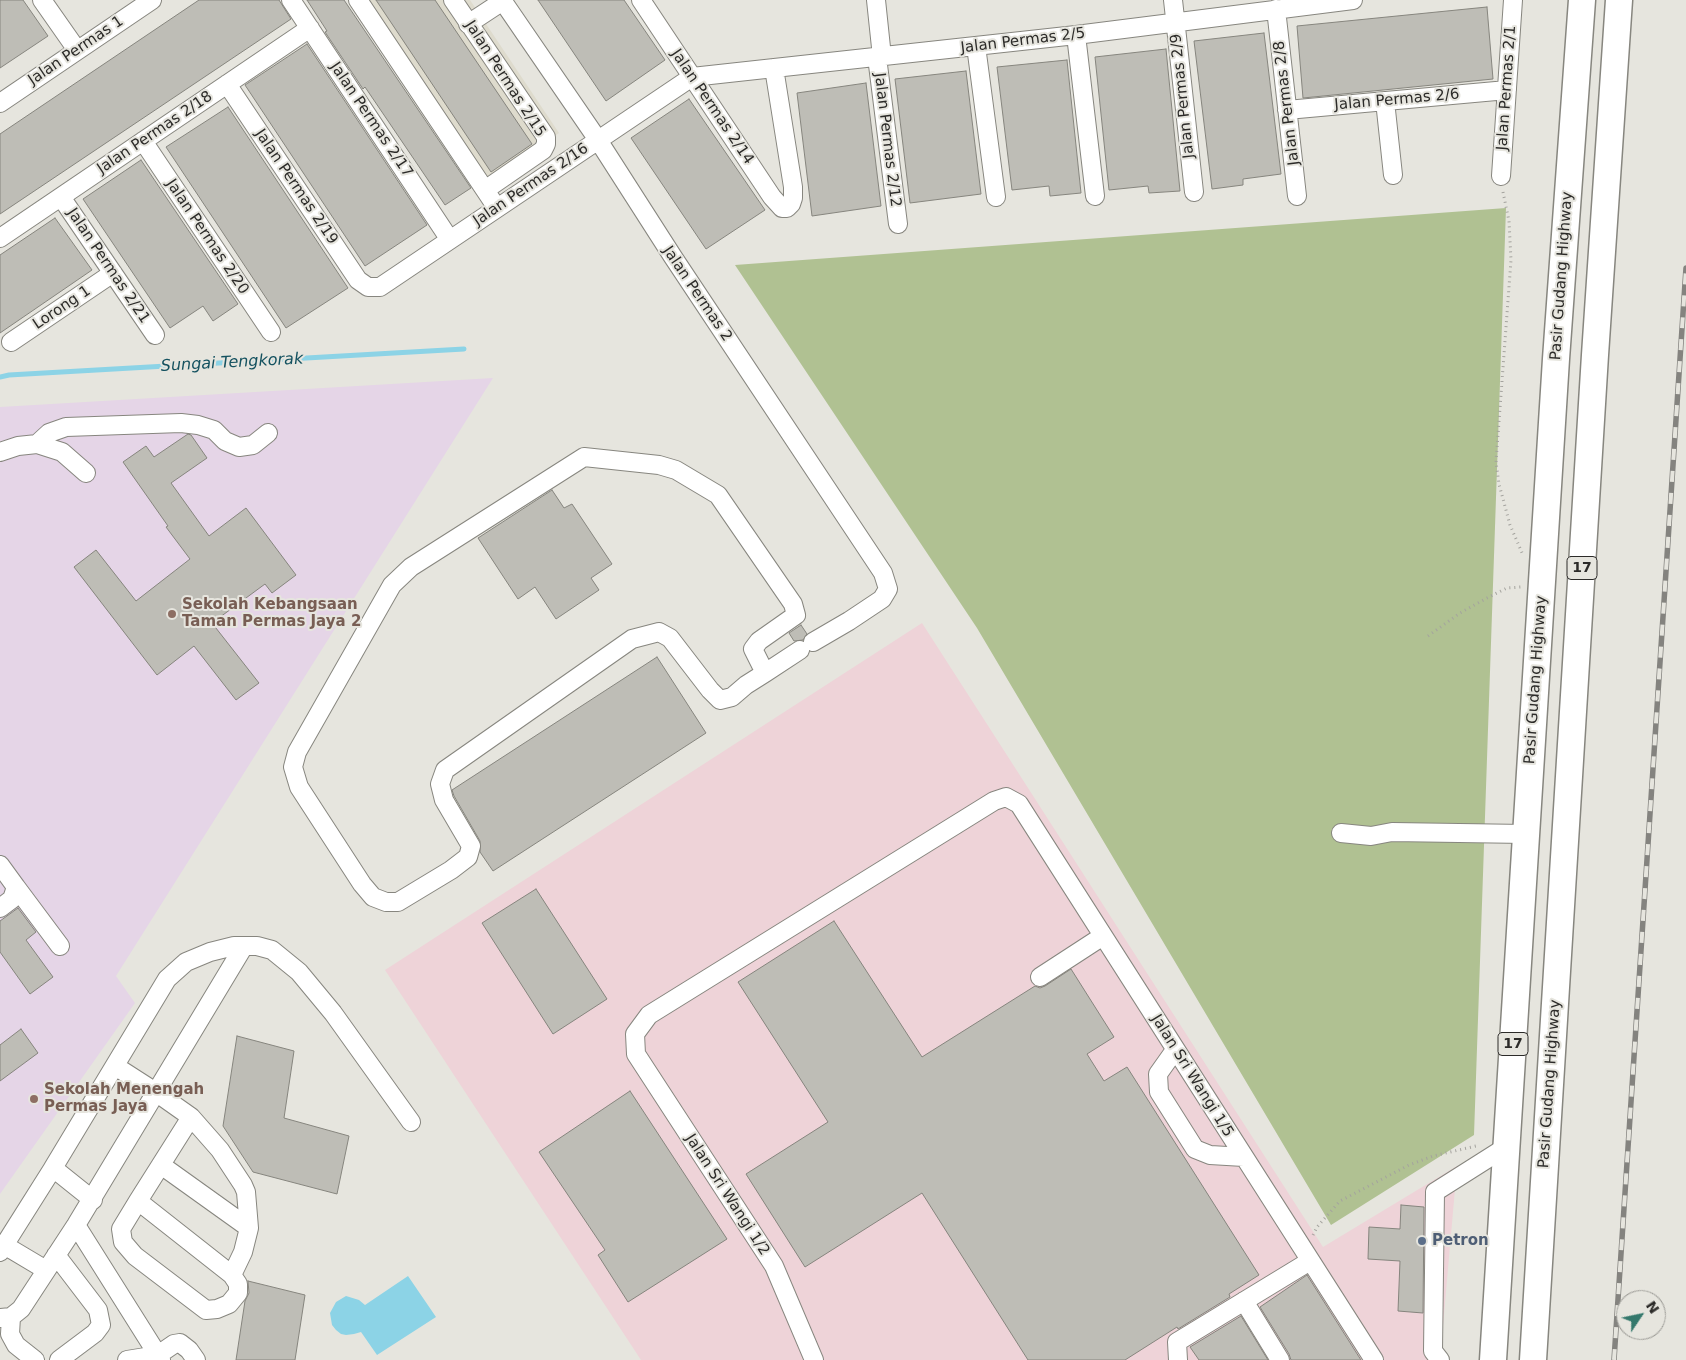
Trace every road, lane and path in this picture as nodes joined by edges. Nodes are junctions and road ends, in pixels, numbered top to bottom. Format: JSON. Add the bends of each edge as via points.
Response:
{"nodes":[{"id":1,"x":42,"y":0,"type":"edge"},
{"id":2,"x":152,"y":0,"type":"edge"},
{"id":3,"x":291,"y":0,"type":"edge"},
{"id":4,"x":358,"y":0,"type":"edge"},
{"id":5,"x":453,"y":0,"type":"edge"},
{"id":6,"x":503,"y":0,"type":"edge"},
{"id":7,"x":641,"y":0,"type":"edge"},
{"id":8,"x":876,"y":0,"type":"edge"},
{"id":9,"x":1172,"y":0,"type":"edge"},
{"id":10,"x":1354,"y":0,"type":"edge"},
{"id":11,"x":1513,"y":0,"type":"edge"},
{"id":12,"x":1582,"y":0,"type":"edge"},
{"id":13,"x":1619,"y":0,"type":"edge"},
{"id":14,"x":1276,"y":9,"type":"junction"},
{"id":15,"x":1175,"y":23,"type":"junction"},
{"id":16,"x":468,"y":24,"type":"junction"},
{"id":17,"x":310,"y":28,"type":"junction"},
{"id":18,"x":1076,"y":34,"type":"junction"},
{"id":19,"x":976,"y":46,"type":"junction"},
{"id":20,"x":77,"y":50,"type":"junction"},
{"id":21,"x":880,"y":57,"type":"junction"},
{"id":22,"x":774,"y":68,"type":"junction"},
{"id":23,"x":692,"y":77,"type":"junction"},
{"id":24,"x":227,"y":84,"type":"junction"},
{"id":25,"x":1507,"y":90,"type":"junction"},
{"id":26,"x":1385,"y":101,"type":"junction"},
{"id":27,"x":0,"y":103,"type":"edge"},
{"id":28,"x":1288,"y":110,"type":"junction"},
{"id":29,"x":598,"y":140,"type":"junction"},
{"id":30,"x":143,"y":141,"type":"junction"},
{"id":31,"x":1393,"y":175,"type":"dead end"},
{"id":32,"x":1501,"y":176,"type":"joint"},
{"id":33,"x":485,"y":190,"type":"junction"},
{"id":34,"x":1194,"y":192,"type":"dead end"},
{"id":35,"x":1095,"y":196,"type":"dead end"},
{"id":36,"x":1297,"y":196,"type":"dead end"},
{"id":37,"x":61,"y":197,"type":"junction"},
{"id":38,"x":996,"y":197,"type":"dead end"},
{"id":39,"x":497,"y":208,"type":"junction"},
{"id":40,"x":898,"y":224,"type":"dead end"},
{"id":41,"x":0,"y":238,"type":"edge"},
{"id":42,"x":450,"y":240,"type":"junction"},
{"id":43,"x":113,"y":273,"type":"junction"},
{"id":44,"x":368,"y":287,"type":"joint"},
{"id":45,"x":271,"y":332,"type":"dead end"},
{"id":46,"x":155,"y":335,"type":"dead end"},
{"id":47,"x":11,"y":342,"type":"dead end"},
{"id":48,"x":268,"y":433,"type":"dead end"},
{"id":49,"x":37,"y":444,"type":"junction"},
{"id":50,"x":0,"y":452,"type":"edge"},
{"id":51,"x":86,"y":472,"type":"dead end"},
{"id":52,"x":1523,"y":556,"type":"dead end"},
{"id":53,"x":1542,"y":585,"type":"junction"},
{"id":54,"x":1428,"y":636,"type":"dead end"},
{"id":55,"x":765,"y":674,"type":"junction"},
{"id":56,"x":1341,"y":833,"type":"dead end"},
{"id":57,"x":1526,"y":834,"type":"junction"},
{"id":58,"x":0,"y":865,"type":"edge"},
{"id":59,"x":16,"y":887,"type":"junction"},
{"id":60,"x":0,"y":908,"type":"edge"},
{"id":61,"x":1103,"y":936,"type":"junction"},
{"id":62,"x":60,"y":946,"type":"dead end"},
{"id":63,"x":244,"y":946,"type":"junction"},
{"id":64,"x":1040,"y":977,"type":"dead end"},
{"id":65,"x":635,"y":1034,"type":"joint"},
{"id":66,"x":1175,"y":1050,"type":"junction"},
{"id":67,"x":115,"y":1066,"type":"junction"},
{"id":68,"x":157,"y":1093,"type":"junction"},
{"id":69,"x":191,"y":1117,"type":"junction"},
{"id":70,"x":411,"y":1122,"type":"dead end"},
{"id":71,"x":1507,"y":1143,"type":"junction"},
{"id":72,"x":1244,"y":1157,"type":"junction"},
{"id":73,"x":161,"y":1165,"type":"junction"},
{"id":74,"x":53,"y":1168,"type":"junction"},
{"id":75,"x":92,"y":1200,"type":"junction"},
{"id":76,"x":138,"y":1201,"type":"junction"},
{"id":77,"x":76,"y":1225,"type":"junction"},
{"id":78,"x":249,"y":1228,"type":"junction"},
{"id":79,"x":2,"y":1249,"type":"edge"},
{"id":80,"x":1306,"y":1255,"type":"junction"},
{"id":81,"x":56,"y":1256,"type":"junction"},
{"id":82,"x":46,"y":1270,"type":"junction"},
{"id":83,"x":232,"y":1276,"type":"junction"},
{"id":84,"x":1244,"y":1301,"type":"junction"},
{"id":85,"x":5,"y":1318,"type":"edge"},
{"id":86,"x":158,"y":1358,"type":"edge"},
{"id":87,"x":35,"y":1360,"type":"edge"},
{"id":88,"x":59,"y":1360,"type":"edge"},
{"id":89,"x":127,"y":1360,"type":"edge"},
{"id":90,"x":196,"y":1360,"type":"edge"},
{"id":91,"x":814,"y":1360,"type":"edge"},
{"id":92,"x":1178,"y":1360,"type":"edge"},
{"id":93,"x":1280,"y":1360,"type":"edge"},
{"id":94,"x":1374,"y":1360,"type":"edge"},
{"id":95,"x":1440,"y":1360,"type":"edge"},
{"id":96,"x":1493,"y":1360,"type":"edge"},
{"id":97,"x":1533,"y":1360,"type":"edge"}],
"edges":[{"from":1,"to":20,"type":"street"},
{"from":2,"to":20,"type":"street","name":"Jalan Permas 1"},
{"from":3,"to":17,"type":"street","name":"Jalan Permas 2/17"},
{"from":4,"to":33,"type":"street"},
{"from":5,"to":16,"type":"street","name":"Jalan Permas 2/15"},
{"from":6,"to":16,"type":"street"},
{"from":6,"to":29,"type":"street","name":"Jalan Permas 2"},
{"from":7,"to":23,"type":"street","name":"Jalan Permas 2/14"},
{"from":8,"to":21,"type":"street","name":"Jalan Permas 2/12"},
{"from":9,"to":15,"type":"street","name":"Jalan Permas 2/9"},
{"from":10,"to":14,"type":"street","name":"Jalan Permas 2/5"},
{"from":11,"to":25,"type":"street","name":"Jalan Permas 2/1"},
{"from":12,"to":53,"type":"highway","name":"Pasir Gudang Highway","number":"17"},
{"from":13,"to":97,"type":"highway","name":"Pasir Gudang Highway","number":"17"},
{"from":14,"to":15,"type":"street","name":"Jalan Permas 2/5"},
{"from":14,"to":28,"type":"street","name":"Jalan Permas 2/8"},
{"from":15,"to":18,"type":"street","name":"Jalan Permas 2/5"},
{"from":15,"to":34,"type":"street","name":"Jalan Permas 2/9"},
{"from":16,"to":33,"type":"street","name":"Jalan Permas 2/15","via":[[546,137],[543,150]]},
{"from":17,"to":24,"type":"street","name":"Jalan Permas 2/18"},
{"from":17,"to":42,"type":"street","name":"Jalan Permas 2/17"},
{"from":18,"to":19,"type":"street","name":"Jalan Permas 2/5"},
{"from":18,"to":35,"type":"street"},
{"from":19,"to":21,"type":"street","name":"Jalan Permas 2/5"},
{"from":19,"to":38,"type":"street"},
{"from":20,"to":27,"type":"street","name":"Jalan Permas 1"},
{"from":21,"to":22,"type":"street","name":"Jalan Permas 2/5"},
{"from":21,"to":40,"type":"street","name":"Jalan Permas 2/12"},
{"from":22,"to":23,"type":"street","name":"Jalan Permas 2/5"},
{"from":22,"to":23,"type":"street","name":"Jalan Permas 2/14","via":[[794,187],[788,208],[782,208],[772,197]]},
{"from":23,"to":29,"type":"street","name":"Jalan Permas 2/16"},
{"from":24,"to":30,"type":"street","name":"Jalan Permas 2/18"},
{"from":24,"to":44,"type":"street","name":"Jalan Permas 2/19","via":[[358,280]]},
{"from":25,"to":26,"type":"street","name":"Jalan Permas 2/6"},
{"from":25,"to":32,"type":"street","name":"Jalan Permas 2/1"},
{"from":26,"to":28,"type":"street","name":"Jalan Permas 2/6"},
{"from":26,"to":31,"type":"street"},
{"from":28,"to":36,"type":"street","name":"Jalan Permas 2/8"},
{"from":29,"to":39,"type":"street","name":"Jalan Permas 2/16"},
{"from":29,"to":55,"type":"street","name":"Jalan Permas 2","via":[[883,572],[888,589],[882,599]]},
{"from":30,"to":37,"type":"street","name":"Jalan Permas 2/18"},
{"from":30,"to":45,"type":"street","name":"Jalan Permas 2/20"},
{"from":32,"to":52,"type":"path","via":[[1509,221],[1511,260],[1496,462],[1506,510]]},
{"from":33,"to":39,"type":"street"},
{"from":37,"to":41,"type":"street","name":"Jalan Permas 2/18"},
{"from":37,"to":43,"type":"street","name":"Jalan Permas 2/21"},
{"from":39,"to":42,"type":"street","name":"Jalan Permas 2/16"},
{"from":42,"to":44,"type":"street","name":"Jalan Permas 2/16","via":[[380,287]]},
{"from":43,"to":46,"type":"street","name":"Jalan Permas 2/21"},
{"from":43,"to":47,"type":"street","name":"Lorong 1"},
{"from":48,"to":49,"type":"street","via":[[253,444],[239,448],[214,430],[189,424],[66,427],[49,433]]},
{"from":49,"to":50,"type":"street"},
{"from":49,"to":51,"type":"street","via":[[62,452]]},
{"from":53,"to":54,"type":"path","via":[[1507,588]]},
{"from":53,"to":57,"type":"highway","name":"Pasir Gudang Highway","number":"17"},
{"from":55,"to":55,"type":"street","via":[[732,697],[720,700],[670,638],[659,632],[632,639],[445,770],[440,784],[444,800],[471,846],[468,857],[398,902],[373,897],[362,884],[299,787],[293,768],[297,752],[392,585],[411,567],[584,457],[659,465],[676,470],[718,496],[796,614],[753,649]]},
{"from":56,"to":57,"type":"street","via":[[1371,836],[1392,832]]},
{"from":57,"to":71,"type":"highway","name":"Pasir Gudang Highway","number":"17"},
{"from":58,"to":59,"type":"street"},
{"from":59,"to":60,"type":"street","via":[[12,899]]},
{"from":59,"to":62,"type":"street"},
{"from":61,"to":64,"type":"street"},
{"from":61,"to":65,"type":"street","name":"Jalan Sri Wangi 1/5","via":[[1019,804],[1006,797],[994,801],[649,1016]]},
{"from":61,"to":66,"type":"street","name":"Jalan Sri Wangi 1/5"},
{"from":63,"to":67,"type":"street","via":[[210,952],[186,962],[167,979]]},
{"from":63,"to":68,"type":"street"},
{"from":63,"to":70,"type":"street","via":[[272,950],[299,972],[333,1013]]},
{"from":65,"to":91,"type":"street","name":"Jalan Sri Wangi 1/2","via":[[636,1054],[774,1266]]},
{"from":66,"to":72,"type":"street","name":"Jalan Sri Wangi 1/5"},
{"from":66,"to":72,"type":"street","via":[[1158,1074],[1160,1092],[1195,1150],[1210,1155]]},
{"from":67,"to":68,"type":"street"},
{"from":67,"to":74,"type":"street"},
{"from":68,"to":69,"type":"street"},
{"from":68,"to":75,"type":"street"},
{"from":69,"to":73,"type":"street"},
{"from":69,"to":78,"type":"street","via":[[220,1150],[243,1185]]},
{"from":71,"to":80,"type":"path","via":[[1433,1156],[1340,1200],[1317,1227]]},
{"from":71,"to":95,"type":"street","via":[[1435,1192],[1433,1351]]},
{"from":71,"to":96,"type":"highway","name":"Pasir Gudang Highway","number":"17"},
{"from":72,"to":80,"type":"street","name":"Jalan Sri Wangi 1/5"},
{"from":73,"to":76,"type":"street"},
{"from":73,"to":78,"type":"street"},
{"from":74,"to":75,"type":"street"},
{"from":74,"to":79,"type":"street"},
{"from":75,"to":77,"type":"street"},
{"from":76,"to":83,"type":"street"},
{"from":76,"to":83,"type":"street","via":[[121,1229],[123,1242],[135,1256],[206,1310],[229,1304],[238,1293],[238,1284]]},
{"from":77,"to":81,"type":"street"},
{"from":77,"to":86,"type":"street"},
{"from":78,"to":83,"type":"street"},
{"from":79,"to":82,"type":"street"},
{"from":80,"to":84,"type":"street"},
{"from":80,"to":94,"type":"street","name":"Jalan Sri Wangi 1/5"},
{"from":81,"to":82,"type":"street"},
{"from":81,"to":88,"type":"street","via":[[98,1310],[101,1324],[95,1333]]},
{"from":82,"to":85,"type":"street","via":[[21,1308]]},
{"from":84,"to":92,"type":"street","via":[[1177,1342]]},
{"from":84,"to":93,"type":"street"},
{"from":85,"to":87,"type":"street","via":[[16,1345]]},
{"from":86,"to":89,"type":"street"},
{"from":86,"to":90,"type":"street","via":[[174,1344],[180,1343]]}]}
